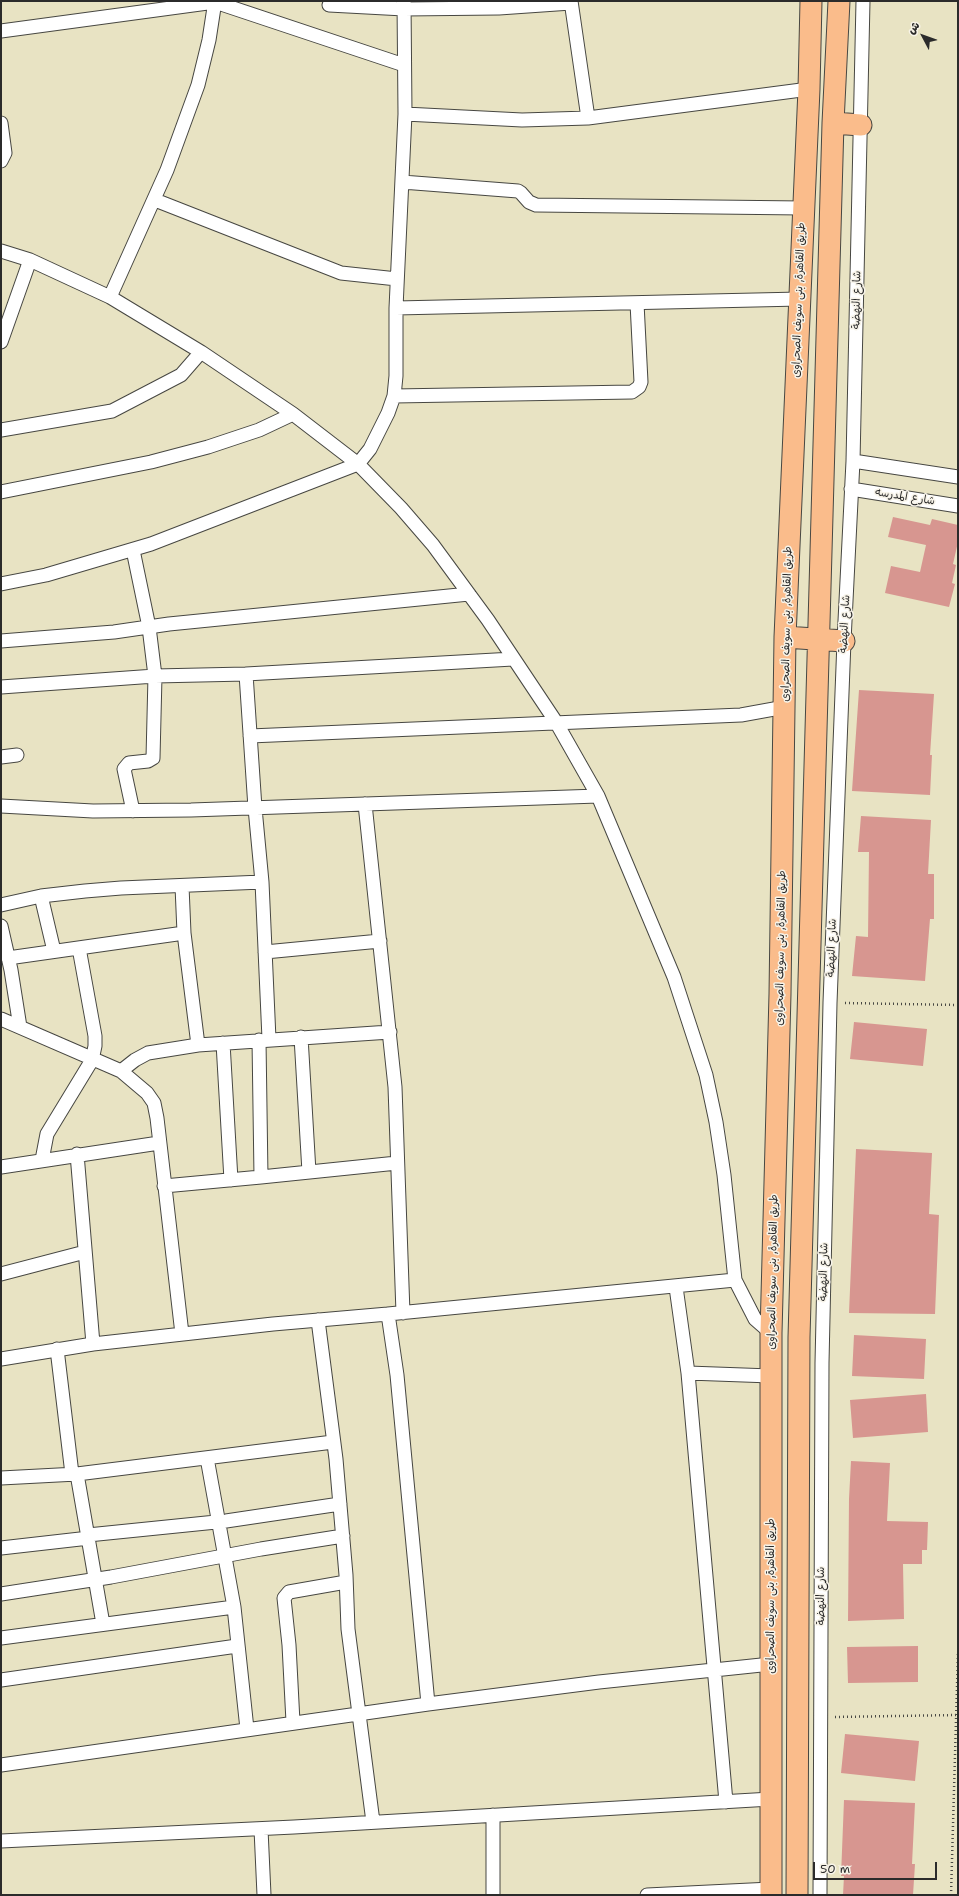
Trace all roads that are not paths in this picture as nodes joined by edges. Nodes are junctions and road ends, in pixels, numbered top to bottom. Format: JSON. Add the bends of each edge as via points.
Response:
{"nodes":[{"id":1,"x":811,"y":1,"type":"edge"},
{"id":2,"x":839,"y":1,"type":"edge"},
{"id":3,"x":864,"y":1,"type":"edge"},
{"id":4,"x":215,"y":2,"type":"edge"},
{"id":5,"x":571,"y":2,"type":"edge"},
{"id":6,"x":329,"y":5,"type":"dead end"},
{"id":7,"x":404,"y":5,"type":"edge"},
{"id":8,"x":1,"y":32,"type":"edge"},
{"id":9,"x":404,"y":65,"type":"junction"},
{"id":10,"x":810,"y":89,"type":"junction"},
{"id":11,"x":405,"y":114,"type":"junction"},
{"id":12,"x":588,"y":118,"type":"junction"},
{"id":13,"x":1,"y":123,"type":"edge"},
{"id":14,"x":833,"y":123,"type":"junction"},
{"id":15,"x":861,"y":125,"type":"junction"},
{"id":16,"x":1,"y":161,"type":"edge"},
{"id":17,"x":402,"y":182,"type":"junction"},
{"id":18,"x":155,"y":200,"type":"junction"},
{"id":19,"x":803,"y":208,"type":"junction"},
{"id":20,"x":1,"y":251,"type":"edge"},
{"id":21,"x":30,"y":260,"type":"junction"},
{"id":22,"x":397,"y":279,"type":"junction"},
{"id":23,"x":110,"y":297,"type":"junction"},
{"id":24,"x":800,"y":299,"type":"junction"},
{"id":25,"x":637,"y":303,"type":"junction"},
{"id":26,"x":396,"y":308,"type":"junction"},
{"id":27,"x":1,"y":342,"type":"edge"},
{"id":28,"x":201,"y":352,"type":"junction"},
{"id":29,"x":394,"y":396,"type":"junction"},
{"id":30,"x":293,"y":414,"type":"junction"},
{"id":31,"x":1,"y":430,"type":"edge"},
{"id":32,"x":853,"y":461,"type":"junction"},
{"id":33,"x":358,"y":464,"type":"junction"},
{"id":34,"x":958,"y":477,"type":"edge"},
{"id":35,"x":852,"y":489,"type":"junction"},
{"id":36,"x":1,"y":492,"type":"edge"},
{"id":37,"x":958,"y":506,"type":"edge"},
{"id":38,"x":133,"y":550,"type":"junction"},
{"id":39,"x":1,"y":584,"type":"edge"},
{"id":40,"x":468,"y":594,"type":"junction"},
{"id":41,"x":149,"y":627,"type":"junction"},
{"id":42,"x":785,"y":637,"type":"junction"},
{"id":43,"x":818,"y":639,"type":"junction"},
{"id":44,"x":1,"y":641,"type":"edge"},
{"id":45,"x":844,"y":641,"type":"junction"},
{"id":46,"x":512,"y":659,"type":"junction"},
{"id":47,"x":246,"y":674,"type":"junction"},
{"id":48,"x":154,"y":676,"type":"junction"},
{"id":49,"x":1,"y":687,"type":"edge"},
{"id":50,"x":785,"y":707,"type":"junction"},
{"id":51,"x":556,"y":722,"type":"junction"},
{"id":52,"x":250,"y":736,"type":"junction"},
{"id":53,"x":17,"y":755,"type":"dead end"},
{"id":54,"x":1,"y":757,"type":"edge"},
{"id":55,"x":598,"y":796,"type":"junction"},
{"id":56,"x":365,"y":804,"type":"junction"},
{"id":57,"x":1,"y":806,"type":"edge"},
{"id":58,"x":255,"y":808,"type":"junction"},
{"id":59,"x":133,"y":811,"type":"junction"},
{"id":60,"x":262,"y":882,"type":"junction"},
{"id":61,"x":182,"y":886,"type":"junction"},
{"id":62,"x":41,"y":896,"type":"junction"},
{"id":63,"x":1,"y":905,"type":"edge"},
{"id":64,"x":1,"y":926,"type":"edge"},
{"id":65,"x":184,"y":933,"type":"junction"},
{"id":66,"x":380,"y":941,"type":"junction"},
{"id":67,"x":79,"y":948,"type":"junction"},
{"id":68,"x":54,"y":952,"type":"junction"},
{"id":69,"x":265,"y":952,"type":"junction"},
{"id":70,"x":8,"y":958,"type":"junction"},
{"id":71,"x":1,"y":1019,"type":"edge"},
{"id":72,"x":20,"y":1027,"type":"junction"},
{"id":73,"x":390,"y":1032,"type":"junction"},
{"id":74,"x":301,"y":1037,"type":"junction"},
{"id":75,"x":264,"y":1039,"type":"junction"},
{"id":76,"x":223,"y":1043,"type":"junction"},
{"id":77,"x":198,"y":1045,"type":"junction"},
{"id":78,"x":92,"y":1060,"type":"junction"},
{"id":79,"x":121,"y":1071,"type":"junction"},
{"id":80,"x":159,"y":1143,"type":"junction"},
{"id":81,"x":77,"y":1154,"type":"junction"},
{"id":82,"x":42,"y":1160,"type":"junction"},
{"id":83,"x":397,"y":1163,"type":"junction"},
{"id":84,"x":1,"y":1167,"type":"edge"},
{"id":85,"x":309,"y":1172,"type":"junction"},
{"id":86,"x":262,"y":1177,"type":"junction"},
{"id":87,"x":231,"y":1180,"type":"junction"},
{"id":88,"x":164,"y":1186,"type":"junction"},
{"id":89,"x":85,"y":1252,"type":"junction"},
{"id":90,"x":1,"y":1274,"type":"edge"},
{"id":91,"x":735,"y":1280,"type":"junction"},
{"id":92,"x":676,"y":1287,"type":"junction"},
{"id":93,"x":403,"y":1313,"type":"junction"},
{"id":94,"x":388,"y":1314,"type":"junction"},
{"id":95,"x":318,"y":1320,"type":"junction"},
{"id":96,"x":771,"y":1333,"type":"junction"},
{"id":97,"x":182,"y":1334,"type":"junction"},
{"id":98,"x":93,"y":1344,"type":"junction"},
{"id":99,"x":58,"y":1349,"type":"junction"},
{"id":100,"x":1,"y":1359,"type":"edge"},
{"id":101,"x":688,"y":1373,"type":"junction"},
{"id":102,"x":772,"y":1376,"type":"junction"},
{"id":103,"x":333,"y":1442,"type":"junction"},
{"id":104,"x":207,"y":1458,"type":"junction"},
{"id":105,"x":74,"y":1474,"type":"junction"},
{"id":106,"x":1,"y":1478,"type":"edge"},
{"id":107,"x":340,"y":1504,"type":"junction"},
{"id":108,"x":220,"y":1522,"type":"junction"},
{"id":109,"x":88,"y":1536,"type":"junction"},
{"id":110,"x":343,"y":1536,"type":"junction"},
{"id":111,"x":1,"y":1548,"type":"edge"},
{"id":112,"x":225,"y":1555,"type":"junction"},
{"id":113,"x":95,"y":1579,"type":"junction"},
{"id":114,"x":346,"y":1582,"type":"junction"},
{"id":115,"x":1,"y":1594,"type":"edge"},
{"id":116,"x":234,"y":1607,"type":"junction"},
{"id":117,"x":103,"y":1624,"type":"junction"},
{"id":118,"x":1,"y":1638,"type":"edge"},
{"id":119,"x":237,"y":1646,"type":"junction"},
{"id":120,"x":771,"y":1664,"type":"junction"},
{"id":121,"x":715,"y":1670,"type":"junction"},
{"id":122,"x":1,"y":1680,"type":"edge"},
{"id":123,"x":428,"y":1704,"type":"junction"},
{"id":124,"x":358,"y":1714,"type":"junction"},
{"id":125,"x":293,"y":1722,"type":"junction"},
{"id":126,"x":247,"y":1729,"type":"junction"},
{"id":127,"x":1,"y":1765,"type":"edge"},
{"id":128,"x":771,"y":1799,"type":"junction"},
{"id":129,"x":726,"y":1802,"type":"junction"},
{"id":130,"x":493,"y":1815,"type":"junction"},
{"id":131,"x":373,"y":1822,"type":"junction"},
{"id":132,"x":261,"y":1829,"type":"junction"},
{"id":133,"x":1,"y":1841,"type":"edge"},
{"id":134,"x":771,"y":1892,"type":"edge"},
{"id":135,"x":264,"y":1895,"type":"edge"},
{"id":136,"x":494,"y":1895,"type":"edge"},
{"id":137,"x":647,"y":1895,"type":"edge"},
{"id":138,"x":797,"y":1895,"type":"edge"},
{"id":139,"x":820,"y":1895,"type":"edge"}],
"edges":[{"from":1,"to":10,"type":"main road","name":"طريق القاهرة, بنى سويف الصحراوى"},
{"from":2,"to":14,"type":"main road"},
{"from":3,"to":15,"type":"street","name":"شارع النهضة"},
{"from":4,"to":8,"type":"street"},
{"from":4,"to":9,"type":"street"},
{"from":4,"to":18,"type":"street","via":[[205,62],[168,170]]},
{"from":5,"to":7,"type":"street","via":[[500,8]]},
{"from":5,"to":12,"type":"street"},
{"from":6,"to":7,"type":"street"},
{"from":7,"to":9,"type":"street"},
{"from":9,"to":11,"type":"street"},
{"from":10,"to":12,"type":"street"},
{"from":10,"to":19,"type":"main road","name":"طريق القاهرة, بنى سويف الصحراوى"},
{"from":11,"to":12,"type":"street","via":[[522,120]]},
{"from":11,"to":17,"type":"street"},
{"from":13,"to":16,"type":"street","via":[[5,153]]},
{"from":14,"to":15,"type":"main road"},
{"from":14,"to":43,"type":"main road"},
{"from":15,"to":32,"type":"street","name":"شارع النهضة"},
{"from":17,"to":19,"type":"street","via":[[518,191],[536,205]]},
{"from":17,"to":22,"type":"street"},
{"from":18,"to":22,"type":"street","via":[[341,273]]},
{"from":18,"to":23,"type":"street"},
{"from":19,"to":24,"type":"main road","name":"طريق القاهرة, بنى سويف الصحراوى"},
{"from":20,"to":21,"type":"street"},
{"from":21,"to":23,"type":"street"},
{"from":21,"to":27,"type":"street"},
{"from":22,"to":26,"type":"street"},
{"from":23,"to":28,"type":"street"},
{"from":24,"to":25,"type":"street"},
{"from":24,"to":42,"type":"main road","name":"طريق القاهرة, بنى سويف الصحراوى"},
{"from":25,"to":26,"type":"street"},
{"from":25,"to":29,"type":"street","via":[[640,382],[639,387],[632,392]]},
{"from":26,"to":29,"type":"street"},
{"from":28,"to":30,"type":"street"},
{"from":28,"to":31,"type":"street","via":[[181,374],[112,411]]},
{"from":29,"to":33,"type":"street","via":[[379,432]]},
{"from":30,"to":33,"type":"street"},
{"from":30,"to":36,"type":"street","via":[[259,430],[208,447],[145,463]]},
{"from":32,"to":34,"type":"street"},
{"from":32,"to":35,"type":"street","name":"شارع النهضة"},
{"from":33,"to":38,"type":"street"},
{"from":33,"to":40,"type":"street","via":[[433,545]]},
{"from":35,"to":37,"type":"street","name":"شارع المدرسه"},
{"from":35,"to":45,"type":"street","name":"شارع النهضة"},
{"from":38,"to":39,"type":"street","via":[[54,573]]},
{"from":38,"to":41,"type":"street"},
{"from":40,"to":41,"type":"street"},
{"from":40,"to":46,"type":"street"},
{"from":41,"to":44,"type":"street"},
{"from":41,"to":48,"type":"street"},
{"from":42,"to":43,"type":"main road"},
{"from":42,"to":50,"type":"main road","name":"طريق القاهرة, بنى سويف الصحراوى"},
{"from":43,"to":45,"type":"main road"},
{"from":43,"to":138,"type":"main road","via":[[799,1337]]},
{"from":45,"to":139,"type":"street","name":"شارع النهضة","via":[[830,1003],[822,1363]]},
{"from":46,"to":47,"type":"street"},
{"from":46,"to":51,"type":"street"},
{"from":47,"to":48,"type":"street"},
{"from":47,"to":52,"type":"street"},
{"from":48,"to":49,"type":"street"},
{"from":48,"to":59,"type":"street","via":[[153,758],[129,763],[124,769]]},
{"from":50,"to":51,"type":"street","via":[[741,715]]},
{"from":50,"to":96,"type":"main road","name":"طريق القاهرة, بنى سويف الصحراوى"},
{"from":51,"to":52,"type":"street"},
{"from":51,"to":55,"type":"street"},
{"from":52,"to":58,"type":"street"},
{"from":53,"to":54,"type":"street"},
{"from":55,"to":56,"type":"street"},
{"from":55,"to":91,"type":"street","via":[[674,977],[706,1075],[724,1176]]},
{"from":56,"to":58,"type":"street"},
{"from":56,"to":66,"type":"street"},
{"from":57,"to":59,"type":"street"},
{"from":58,"to":59,"type":"street"},
{"from":58,"to":60,"type":"street"},
{"from":60,"to":61,"type":"street"},
{"from":60,"to":69,"type":"street"},
{"from":61,"to":62,"type":"street","via":[[121,888]]},
{"from":61,"to":65,"type":"street"},
{"from":62,"to":63,"type":"street"},
{"from":62,"to":68,"type":"street"},
{"from":64,"to":70,"type":"street"},
{"from":65,"to":67,"type":"street"},
{"from":65,"to":77,"type":"street"},
{"from":66,"to":69,"type":"street"},
{"from":66,"to":73,"type":"street"},
{"from":67,"to":68,"type":"street"},
{"from":67,"to":78,"type":"street","via":[[95,1036]]},
{"from":68,"to":70,"type":"street"},
{"from":69,"to":75,"type":"street"},
{"from":70,"to":72,"type":"street"},
{"from":71,"to":72,"type":"street"},
{"from":72,"to":78,"type":"street"},
{"from":73,"to":74,"type":"street"},
{"from":73,"to":83,"type":"street","via":[[395,1087]]},
{"from":74,"to":75,"type":"street"},
{"from":74,"to":85,"type":"street"},
{"from":75,"to":76,"type":"street"},
{"from":75,"to":86,"type":"street"},
{"from":76,"to":77,"type":"street"},
{"from":76,"to":87,"type":"street"},
{"from":77,"to":79,"type":"street","via":[[148,1053]]},
{"from":78,"to":79,"type":"street"},
{"from":78,"to":82,"type":"street","via":[[48,1134]]},
{"from":79,"to":80,"type":"street","via":[[147,1093],[154,1103]]},
{"from":80,"to":81,"type":"street"},
{"from":80,"to":88,"type":"street"},
{"from":81,"to":82,"type":"street"},
{"from":81,"to":89,"type":"street"},
{"from":82,"to":84,"type":"street"},
{"from":83,"to":85,"type":"street"},
{"from":83,"to":93,"type":"street"},
{"from":85,"to":86,"type":"street"},
{"from":86,"to":87,"type":"street"},
{"from":87,"to":88,"type":"street"},
{"from":88,"to":97,"type":"street"},
{"from":89,"to":90,"type":"street"},
{"from":89,"to":98,"type":"street"},
{"from":91,"to":92,"type":"street"},
{"from":91,"to":96,"type":"street","via":[[755,1319]]},
{"from":92,"to":93,"type":"street"},
{"from":92,"to":101,"type":"street"},
{"from":93,"to":94,"type":"street"},
{"from":94,"to":95,"type":"street"},
{"from":94,"to":123,"type":"street","via":[[397,1376]]},
{"from":95,"to":97,"type":"street"},
{"from":95,"to":103,"type":"street"},
{"from":96,"to":102,"type":"main road","name":"طريق القاهرة, بنى سويف الصحراوى"},
{"from":97,"to":98,"type":"street"},
{"from":98,"to":99,"type":"street"},
{"from":99,"to":100,"type":"street"},
{"from":99,"to":105,"type":"street"},
{"from":101,"to":102,"type":"street"},
{"from":101,"to":121,"type":"street"},
{"from":102,"to":120,"type":"main road","name":"طريق القاهرة, بنى سويف الصحراوى"},
{"from":103,"to":104,"type":"street"},
{"from":103,"to":107,"type":"street"},
{"from":104,"to":105,"type":"street"},
{"from":104,"to":108,"type":"street"},
{"from":105,"to":106,"type":"street"},
{"from":105,"to":109,"type":"street"},
{"from":107,"to":108,"type":"street"},
{"from":107,"to":110,"type":"street"},
{"from":108,"to":109,"type":"street"},
{"from":108,"to":112,"type":"street"},
{"from":109,"to":111,"type":"street"},
{"from":109,"to":113,"type":"street"},
{"from":110,"to":112,"type":"street"},
{"from":110,"to":114,"type":"street"},
{"from":112,"to":113,"type":"street"},
{"from":112,"to":116,"type":"street"},
{"from":113,"to":115,"type":"street"},
{"from":113,"to":117,"type":"street"},
{"from":114,"to":124,"type":"street","via":[[348,1629]]},
{"from":114,"to":125,"type":"street","via":[[289,1592],[284,1598]]},
{"from":116,"to":117,"type":"street"},
{"from":116,"to":119,"type":"street"},
{"from":117,"to":118,"type":"street"},
{"from":119,"to":122,"type":"street"},
{"from":119,"to":126,"type":"street"},
{"from":120,"to":121,"type":"street"},
{"from":120,"to":128,"type":"main road","name":"طريق القاهرة, بنى سويف الصحراوى"},
{"from":121,"to":123,"type":"street"},
{"from":121,"to":129,"type":"street"},
{"from":123,"to":124,"type":"street"},
{"from":124,"to":125,"type":"street"},
{"from":124,"to":131,"type":"street"},
{"from":125,"to":126,"type":"street"},
{"from":126,"to":127,"type":"street"},
{"from":128,"to":129,"type":"street"},
{"from":128,"to":134,"type":"main road","name":"طريق القاهرة, بنى سويف الصحراوى"},
{"from":129,"to":130,"type":"street"},
{"from":130,"to":131,"type":"street"},
{"from":130,"to":136,"type":"street"},
{"from":131,"to":132,"type":"street"},
{"from":132,"to":133,"type":"street"},
{"from":132,"to":135,"type":"street"},
{"from":134,"to":137,"type":"street"}]}
